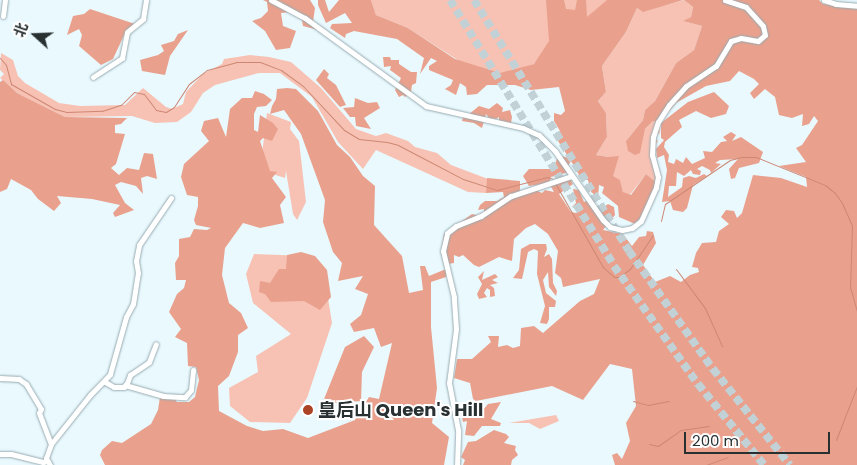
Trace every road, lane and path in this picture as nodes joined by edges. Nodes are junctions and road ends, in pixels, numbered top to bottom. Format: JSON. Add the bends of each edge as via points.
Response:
{"nodes":[{"id":1,"x":5,"y":0,"type":"edge"},
{"id":2,"x":146,"y":0,"type":"edge"},
{"id":3,"x":271,"y":0,"type":"edge"},
{"id":4,"x":725,"y":0,"type":"edge"},
{"id":5,"x":824,"y":0,"type":"edge"},
{"id":6,"x":857,"y":6,"type":"edge"},
{"id":7,"x":3,"y":16,"type":"dead end"},
{"id":8,"x":93,"y":76,"type":"dead end"},
{"id":9,"x":572,"y":176,"type":"junction"},
{"id":10,"x":171,"y":198,"type":"dead end"},
{"id":11,"x":156,"y":344,"type":"dead end"},
{"id":12,"x":193,"y":370,"type":"dead end"},
{"id":13,"x":0,"y":378,"type":"edge"},
{"id":14,"x":105,"y":382,"type":"junction"},
{"id":15,"x":125,"y":385,"type":"junction"},
{"id":16,"x":51,"y":444,"type":"junction"},
{"id":17,"x":0,"y":454,"type":"edge"},
{"id":18,"x":48,"y":463,"type":"edge"},
{"id":19,"x":457,"y":465,"type":"edge"}],
"edges":[{"from":1,"to":7,"type":"street"},
{"from":2,"to":8,"type":"street","via":[[142,22],[127,32],[122,58]]},
{"from":3,"to":9,"type":"street","via":[[305,18],[426,106],[536,134],[550,145]]},
{"from":4,"to":9,"type":"street","via":[[740,3],[748,9],[763,26],[765,35],[758,41],[743,38],[731,41],[716,66],[682,90],[664,111],[652,142],[657,184],[641,221],[626,230],[608,225]]},
{"from":5,"to":6,"type":"street"},
{"from":9,"to":19,"type":"street","via":[[506,199],[481,216],[450,230],[444,240],[456,329],[449,383],[458,430]]},
{"from":10,"to":14,"type":"street","via":[[139,245],[133,304]]},
{"from":11,"to":15,"type":"street","via":[[150,362],[130,375]]},
{"from":12,"to":15,"type":"street","via":[[191,390],[185,397],[163,396]]},
{"from":13,"to":16,"type":"street","via":[[19,379],[26,384],[41,409],[39,413]]},
{"from":14,"to":15,"type":"street","via":[[117,388]]},
{"from":14,"to":16,"type":"street","via":[[90,395]]},
{"from":16,"to":18,"type":"street"},
{"from":17,"to":18,"type":"street"}]}
